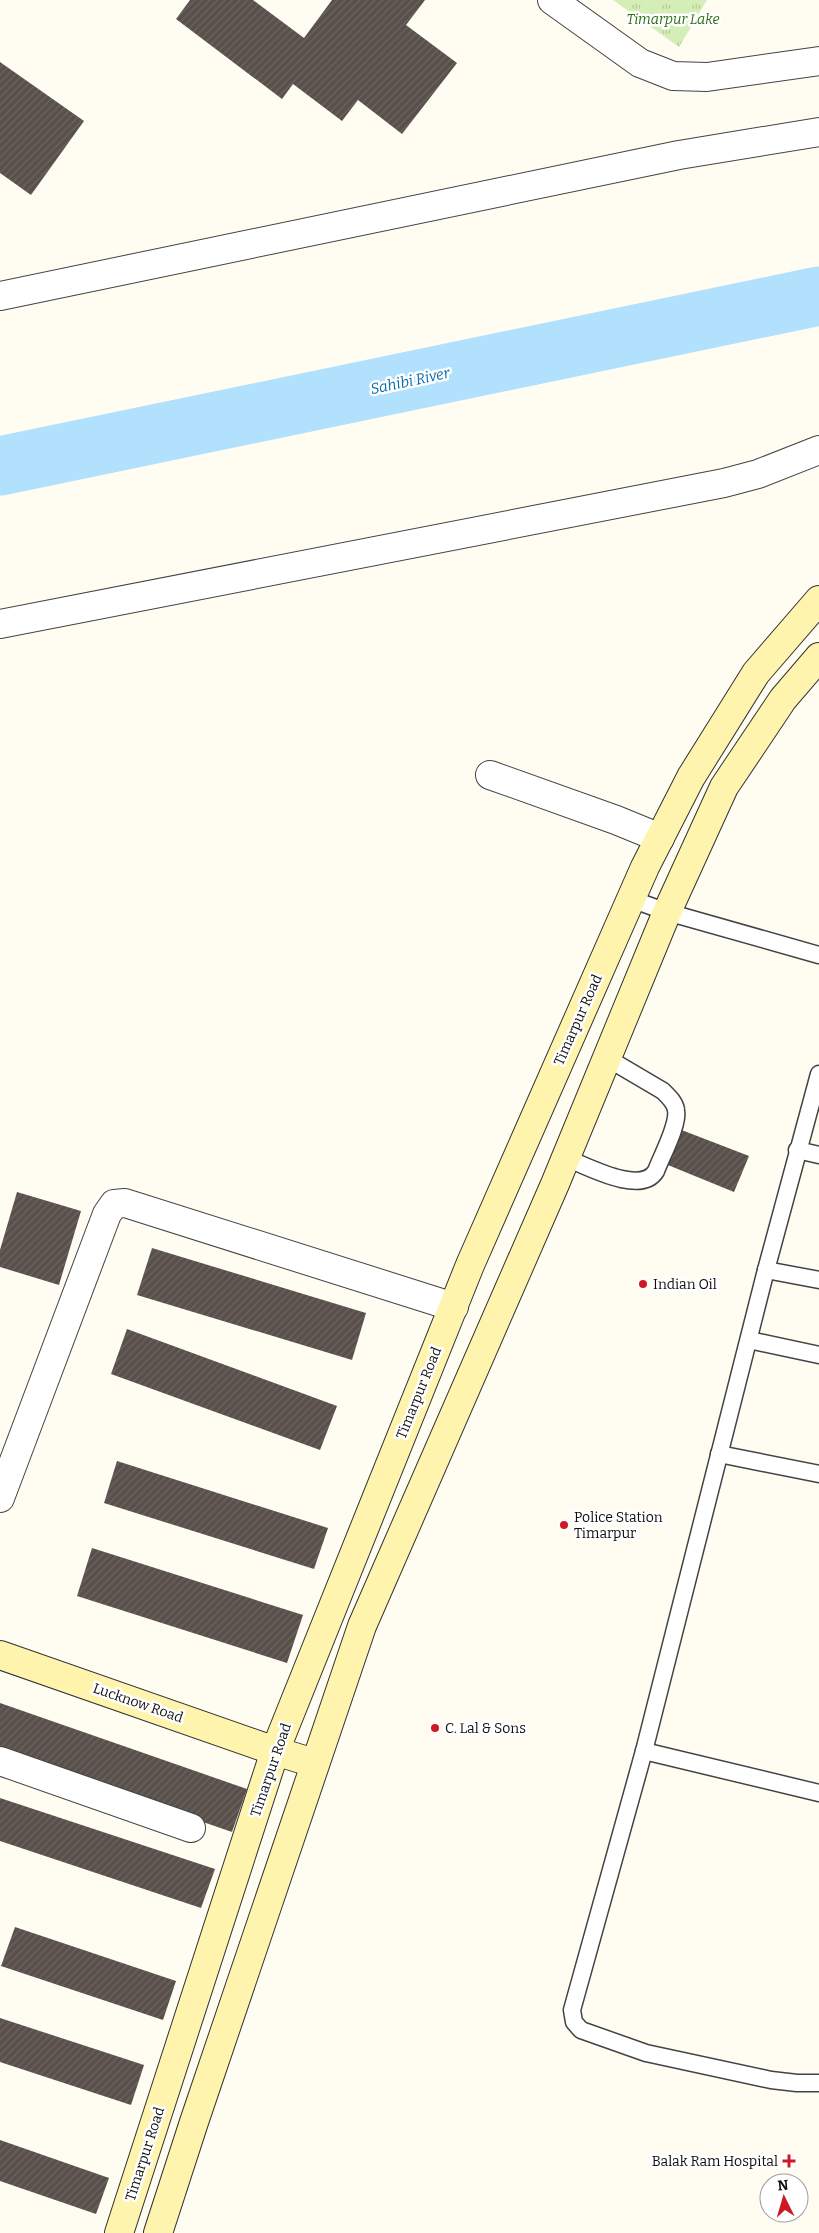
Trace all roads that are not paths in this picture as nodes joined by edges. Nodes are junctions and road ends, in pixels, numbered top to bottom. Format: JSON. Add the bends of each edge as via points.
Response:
{"nodes":[{"id":1,"x":552,"y":0,"type":"edge"},
{"id":2,"x":819,"y":61,"type":"edge"},
{"id":3,"x":819,"y":132,"type":"edge"},
{"id":4,"x":0,"y":296,"type":"edge"},
{"id":5,"x":819,"y":450,"type":"edge"},
{"id":6,"x":819,"y":600,"type":"edge"},
{"id":7,"x":0,"y":624,"type":"edge"},
{"id":8,"x":819,"y":657,"type":"edge"},
{"id":9,"x":490,"y":775,"type":"dead end"},
{"id":10,"x":660,"y":838,"type":"junction"},
{"id":11,"x":631,"y":899,"type":"junction"},
{"id":12,"x":667,"y":912,"type":"junction"},
{"id":13,"x":819,"y":956,"type":"edge"},
{"id":14,"x":607,"y":1058,"type":"junction"},
{"id":15,"x":819,"y":1074,"type":"edge"},
{"id":16,"x":798,"y":1150,"type":"junction"},
{"id":17,"x":819,"y":1154,"type":"edge"},
{"id":18,"x":566,"y":1158,"type":"junction"},
{"id":19,"x":766,"y":1270,"type":"junction"},
{"id":20,"x":819,"y":1280,"type":"edge"},
{"id":21,"x":454,"y":1307,"type":"junction"},
{"id":22,"x":749,"y":1340,"type":"junction"},
{"id":23,"x":819,"y":1355,"type":"edge"},
{"id":24,"x":719,"y":1454,"type":"junction"},
{"id":25,"x":819,"y":1474,"type":"edge"},
{"id":26,"x":0,"y":1498,"type":"edge"},
{"id":27,"x":0,"y":1655,"type":"edge"},
{"id":28,"x":275,"y":1751,"type":"junction"},
{"id":29,"x":644,"y":1751,"type":"junction"},
{"id":30,"x":0,"y":1761,"type":"edge"},
{"id":31,"x":314,"y":1763,"type":"junction"},
{"id":32,"x":819,"y":1793,"type":"edge"},
{"id":33,"x":191,"y":1828,"type":"dead end"},
{"id":34,"x":819,"y":2083,"type":"edge"},
{"id":35,"x":119,"y":2233,"type":"edge"},
{"id":36,"x":158,"y":2233,"type":"edge"}],
"edges":[{"from":1,"to":2,"type":"street","via":[[640,63],[673,76],[707,77]]},
{"from":3,"to":4,"type":"street","via":[[680,155]]},
{"from":5,"to":7,"type":"street","via":[[758,474],[724,483]]},
{"from":6,"to":10,"type":"street","name":"Timarpur Road","via":[[756,673],[692,777]]},
{"from":8,"to":12,"type":"street","via":[[783,699],[724,787]]},
{"from":9,"to":10,"type":"street"},
{"from":10,"to":11,"type":"street","name":"Timarpur Road"},
{"from":11,"to":12,"type":"lane"},
{"from":11,"to":21,"type":"street","name":"Timarpur Road"},
{"from":12,"to":13,"type":"lane"},
{"from":12,"to":14,"type":"street"},
{"from":14,"to":18,"type":"street"},
{"from":14,"to":18,"type":"lane","via":[[663,1091],[676,1108],[677,1119],[656,1171],[652,1178],[638,1183]]},
{"from":15,"to":16,"type":"lane"},
{"from":16,"to":17,"type":"lane"},
{"from":16,"to":19,"type":"lane"},
{"from":18,"to":31,"type":"street","via":[[362,1626]]},
{"from":19,"to":20,"type":"lane"},
{"from":19,"to":22,"type":"lane"},
{"from":21,"to":26,"type":"street","via":[[125,1203],[114,1204],[107,1214]]},
{"from":21,"to":28,"type":"street","name":"Timarpur Road"},
{"from":22,"to":23,"type":"lane"},
{"from":22,"to":24,"type":"lane"},
{"from":24,"to":25,"type":"lane"},
{"from":24,"to":29,"type":"lane"},
{"from":27,"to":28,"type":"street","name":"Lucknow Road"},
{"from":28,"to":31,"type":"street","name":"Lucknow Road"},
{"from":28,"to":35,"type":"street","name":"Timarpur Road"},
{"from":29,"to":32,"type":"lane"},
{"from":29,"to":34,"type":"lane","via":[[572,2010],[574,2022],[581,2030],[646,2053],[771,2080]]},
{"from":30,"to":33,"type":"street"},
{"from":31,"to":36,"type":"street"}]}
